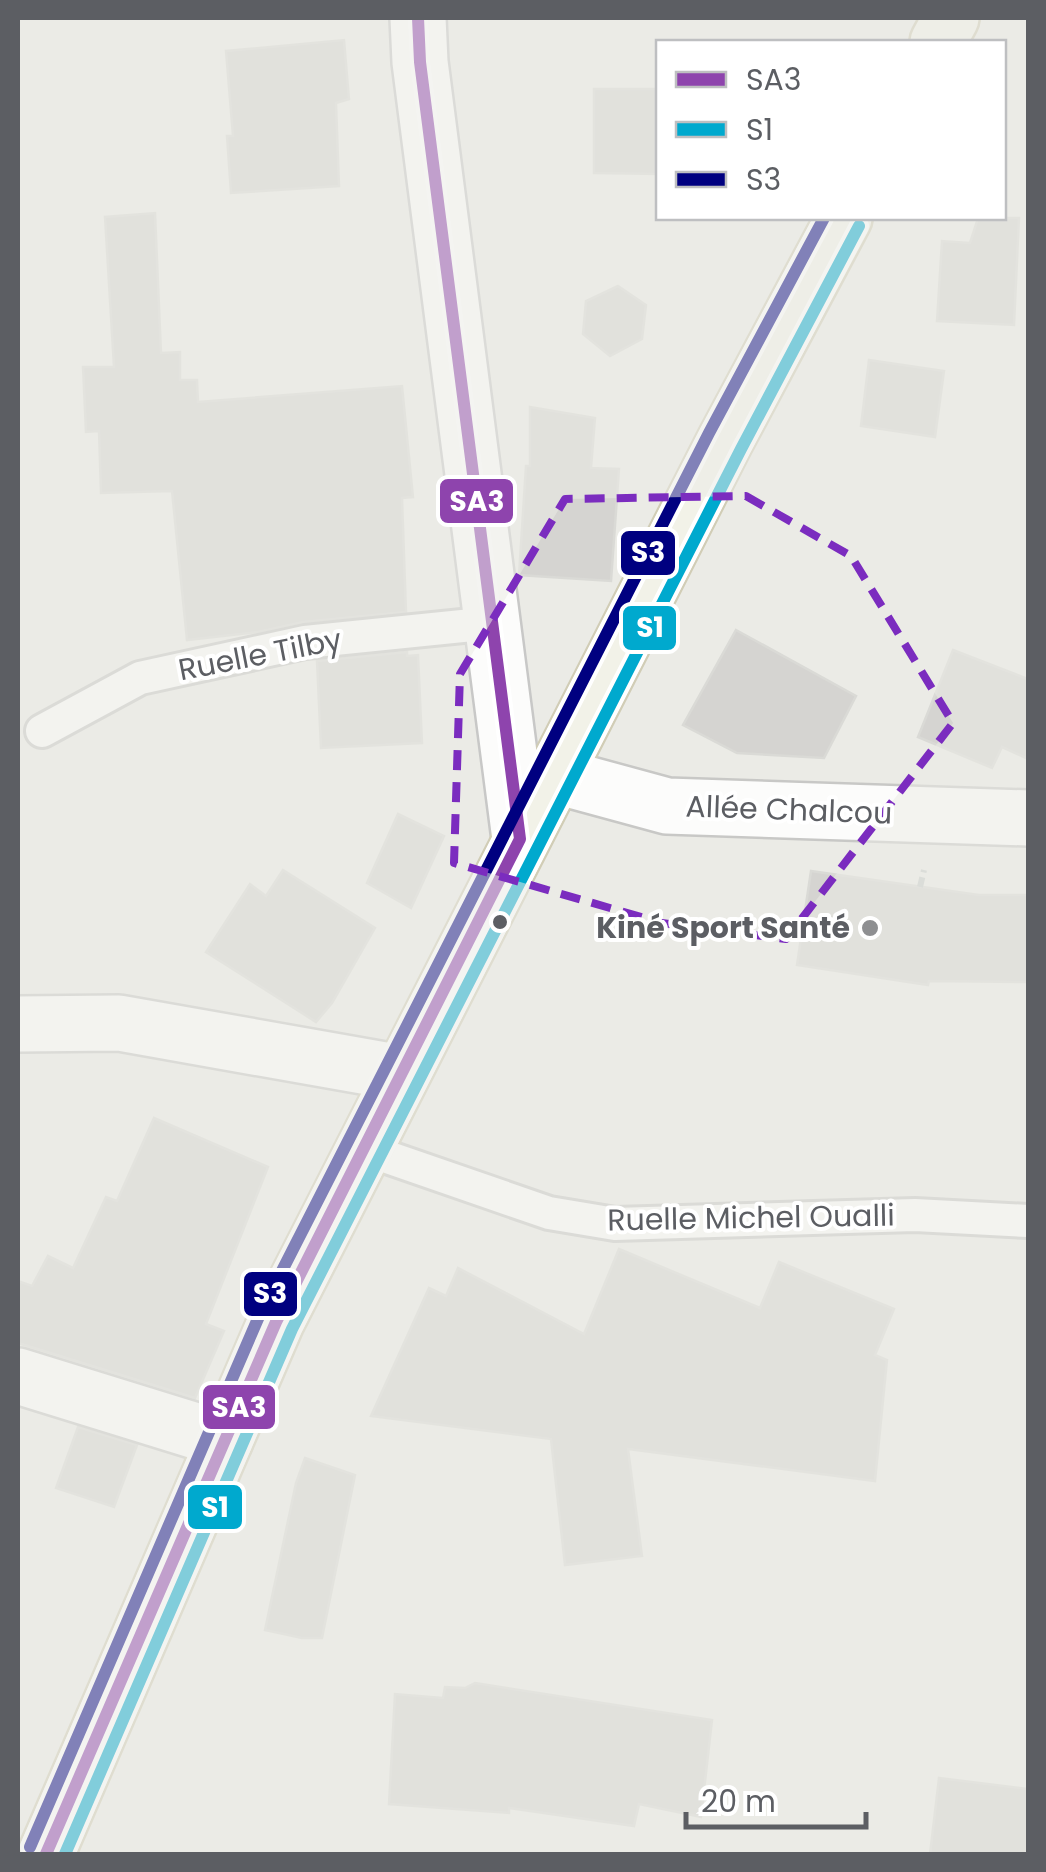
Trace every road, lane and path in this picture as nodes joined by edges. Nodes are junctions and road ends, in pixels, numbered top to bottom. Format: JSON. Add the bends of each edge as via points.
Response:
{"nodes":[{"id":1,"x":418,"y":18,"type":"edge"},
{"id":2,"x":951,"y":18,"type":"edge"},
{"id":3,"x":939,"y":40,"type":"edge"},
{"id":4,"x":843,"y":220,"type":"edge"},
{"id":5,"x":492,"y":623,"type":"junction"},
{"id":6,"x":42,"y":731,"type":"dead end"},
{"id":7,"x":553,"y":775,"type":"junction"},
{"id":8,"x":1028,"y":818,"type":"edge"},
{"id":9,"x":520,"y":840,"type":"junction"},
{"id":10,"x":18,"y":1024,"type":"edge"},
{"id":11,"x":402,"y":1073,"type":"junction"},
{"id":12,"x":364,"y":1148,"type":"junction"},
{"id":13,"x":1028,"y":1221,"type":"edge"},
{"id":14,"x":18,"y":1376,"type":"edge"},
{"id":15,"x":225,"y":1440,"type":"junction"},
{"id":16,"x":46,"y":1854,"type":"edge"}],
"edges":[{"from":1,"to":5,"type":"street"},
{"from":2,"to":3,"type":"main road"},
{"from":4,"to":7,"type":"main road"},
{"from":5,"to":6,"type":"lane","name":"Ruelle Tilby","via":[[305,642],[140,678]]},
{"from":5,"to":9,"type":"street"},
{"from":7,"to":8,"type":"street","name":"Allée Chalcou","via":[[667,806]]},
{"from":7,"to":9,"type":"main road"},
{"from":9,"to":11,"type":"main road"},
{"from":10,"to":11,"type":"street","via":[[119,1023]]},
{"from":11,"to":12,"type":"main road"},
{"from":12,"to":13,"type":"lane","name":"Ruelle Michel Oualli","via":[[550,1214],[615,1224],[916,1216]]},
{"from":12,"to":15,"type":"main road"},
{"from":14,"to":15,"type":"street"},
{"from":15,"to":16,"type":"main road"}]}
